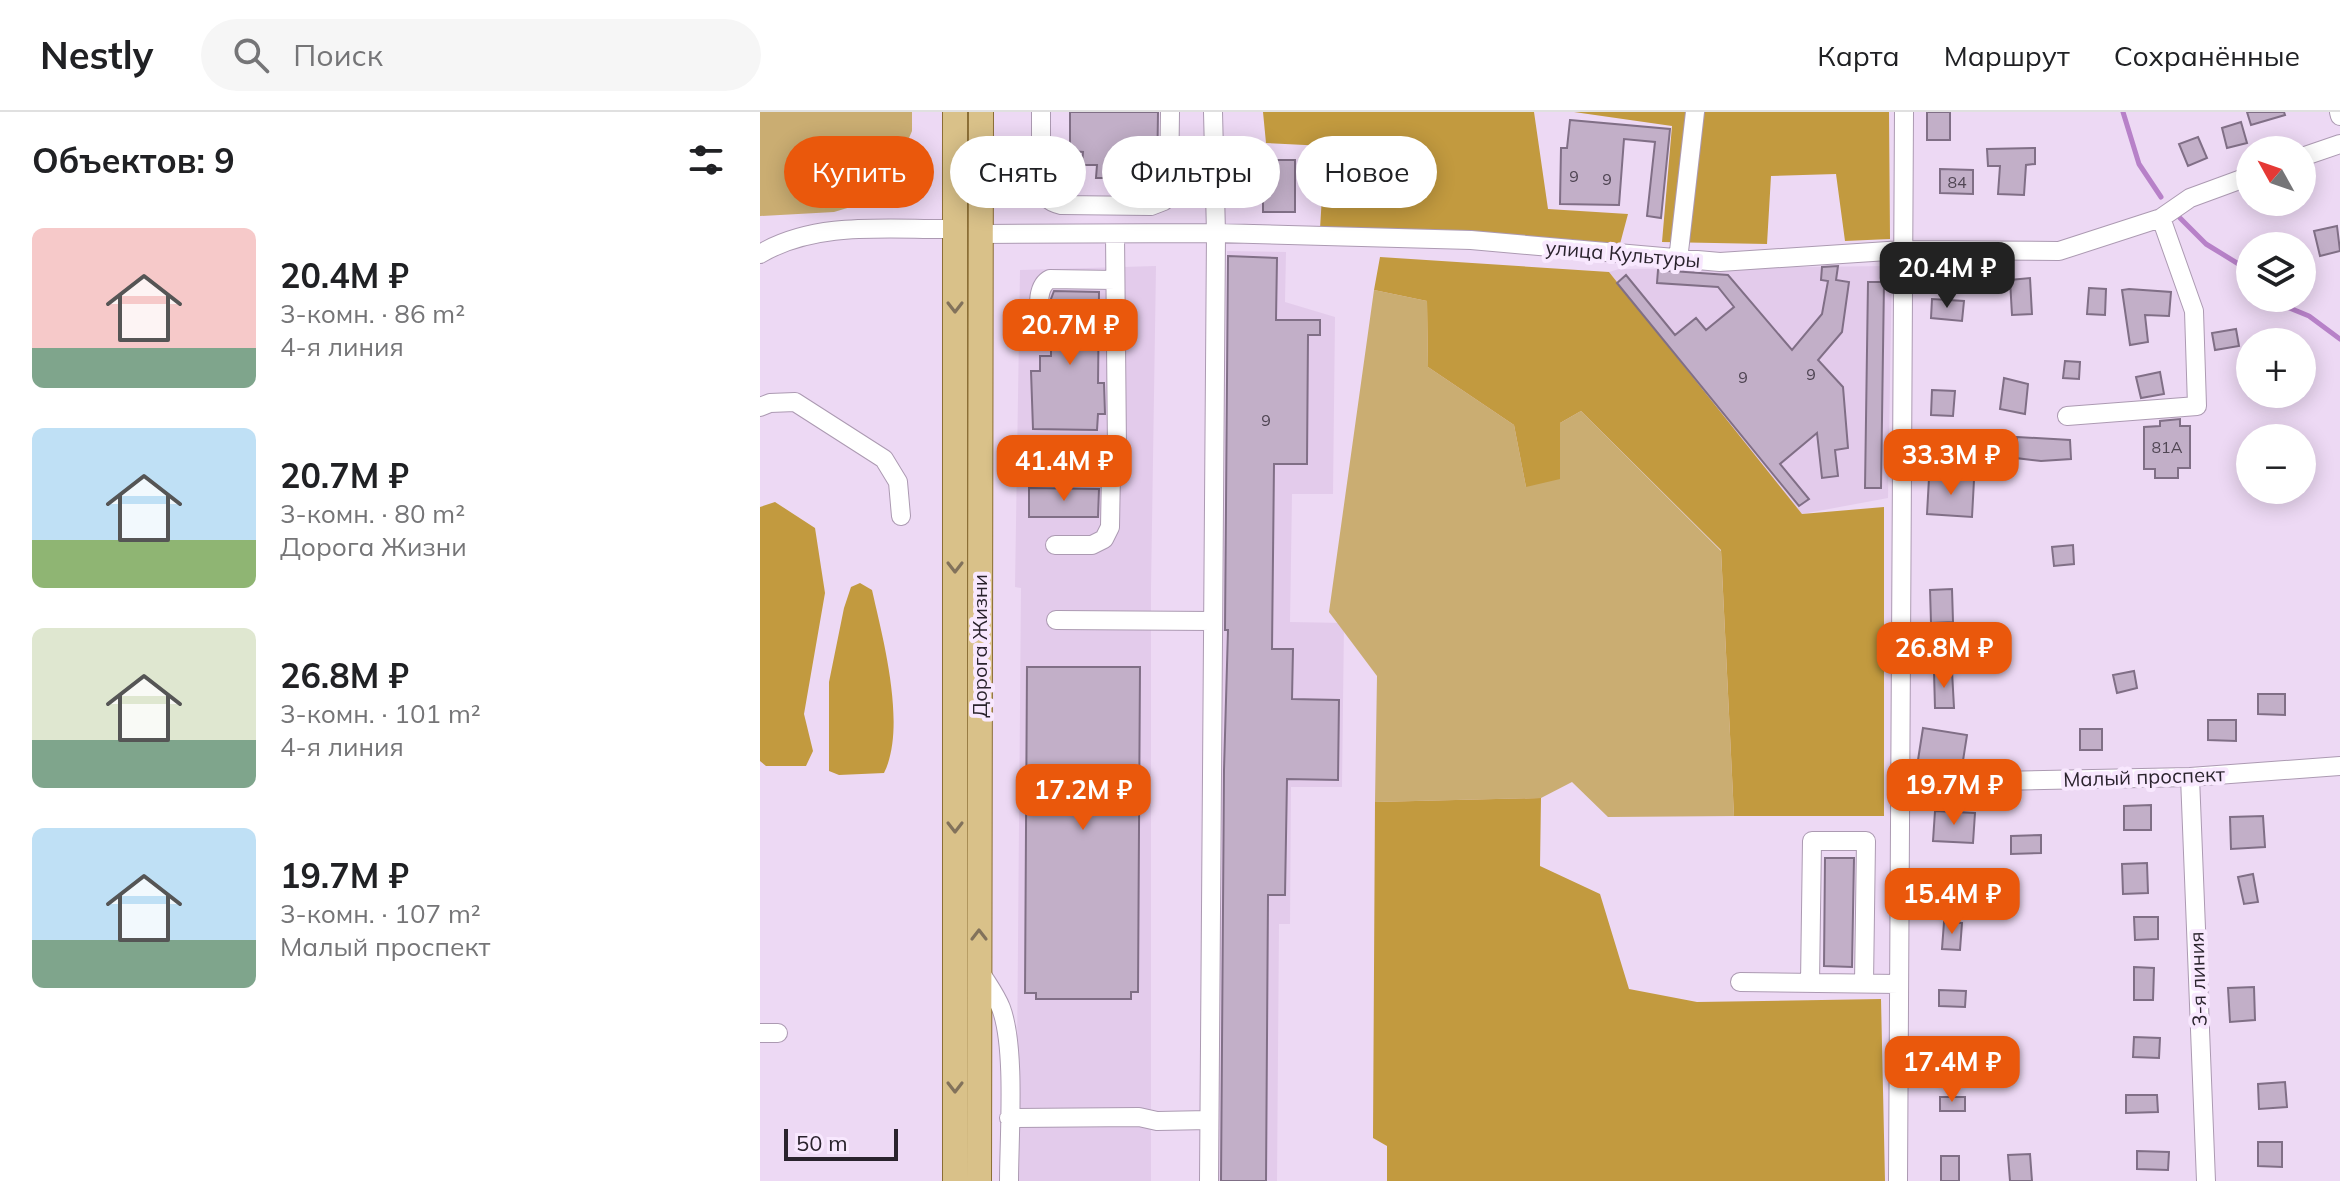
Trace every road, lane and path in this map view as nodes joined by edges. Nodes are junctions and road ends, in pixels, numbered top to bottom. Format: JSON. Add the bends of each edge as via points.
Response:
{"nodes":[{"id":1,"x":955,"y":112,"type":"edge"},
{"id":2,"x":981,"y":112,"type":"edge"},
{"id":3,"x":1041,"y":112,"type":"edge"},
{"id":4,"x":1170,"y":112,"type":"edge"},
{"id":5,"x":1213,"y":112,"type":"edge"},
{"id":6,"x":1695,"y":112,"type":"edge"},
{"id":7,"x":1904,"y":112,"type":"edge"},
{"id":8,"x":2340,"y":144,"type":"edge"},
{"id":9,"x":2316,"y":152,"type":"edge"},
{"id":10,"x":2236,"y":181,"type":"edge"},
{"id":11,"x":1087,"y":206,"type":"junction"},
{"id":12,"x":2161,"y":218,"type":"junction"},
{"id":13,"x":954,"y":229,"type":"junction"},
{"id":14,"x":1216,"y":233,"type":"junction"},
{"id":15,"x":980,"y":234,"type":"junction"},
{"id":16,"x":1087,"y":234,"type":"junction"},
{"id":17,"x":1115,"y":234,"type":"junction"},
{"id":18,"x":1903,"y":250,"type":"junction"},
{"id":19,"x":760,"y":254,"type":"edge"},
{"id":20,"x":1678,"y":260,"type":"junction"},
{"id":21,"x":1115,"y":280,"type":"junction"},
{"id":22,"x":1040,"y":331,"type":"dead end"},
{"id":23,"x":760,"y":407,"type":"edge"},
{"id":24,"x":2067,"y":416,"type":"dead end"},
{"id":25,"x":1076,"y":471,"type":"dead end"},
{"id":26,"x":1111,"y":471,"type":"junction"},
{"id":27,"x":901,"y":516,"type":"dead end"},
{"id":28,"x":1055,"y":545,"type":"dead end"},
{"id":29,"x":1056,"y":620,"type":"dead end"},
{"id":30,"x":1213,"y":621,"type":"junction"},
{"id":31,"x":2340,"y":766,"type":"edge"},
{"id":32,"x":2190,"y":777,"type":"junction"},
{"id":33,"x":1900,"y":783,"type":"junction"},
{"id":34,"x":979,"y":970,"type":"junction"},
{"id":35,"x":1740,"y":982,"type":"dead end"},
{"id":36,"x":1810,"y":983,"type":"junction"},
{"id":37,"x":1864,"y":983,"type":"junction"},
{"id":38,"x":1899,"y":984,"type":"junction"},
{"id":39,"x":1009,"y":1118,"type":"junction"},
{"id":40,"x":1209,"y":1120,"type":"junction"},
{"id":41,"x":955,"y":1181,"type":"edge"},
{"id":42,"x":979,"y":1181,"type":"edge"},
{"id":43,"x":1009,"y":1181,"type":"edge"},
{"id":44,"x":1209,"y":1181,"type":"edge"},
{"id":45,"x":1898,"y":1181,"type":"edge"},
{"id":46,"x":2206,"y":1181,"type":"edge"}],
"edges":[{"from":1,"to":13,"type":"main road","name":"Дорога Жизни"},
{"from":2,"to":15,"type":"main road","name":"Дорога Жизни"},
{"from":3,"to":11,"type":"street","via":[[1043,195],[1051,203]]},
{"from":4,"to":11,"type":"street","via":[[1169,188],[1164,201],[1151,206]]},
{"from":5,"to":14,"type":"street"},
{"from":6,"to":20,"type":"street"},
{"from":7,"to":18,"type":"street"},
{"from":8,"to":9,"type":"street"},
{"from":10,"to":12,"type":"street","name":"улица Культуры","via":[[2190,198]]},
{"from":11,"to":16,"type":"street"},
{"from":12,"to":18,"type":"street","name":"улица Культуры","via":[[2059,251]]},
{"from":12,"to":24,"type":"street","via":[[2194,311],[2197,406]]},
{"from":13,"to":19,"type":"street","via":[[804,234]]},
{"from":13,"to":41,"type":"main road","name":"Дорога Жизни","one_way":true},
{"from":14,"to":17,"type":"street","name":"улица Культуры"},
{"from":14,"to":20,"type":"street","name":"улица Культуры","via":[[1471,240]]},
{"from":14,"to":30,"type":"street"},
{"from":15,"to":16,"type":"street","name":"улица Культуры"},
{"from":34,"to":15,"type":"main road","name":"Дорога Жизни","one_way":true},
{"from":16,"to":17,"type":"street","name":"улица Культуры"},
{"from":17,"to":21,"type":"street"},
{"from":18,"to":20,"type":"street","name":"улица Культуры"},
{"from":18,"to":33,"type":"street"},
{"from":21,"to":22,"type":"street","via":[[1043,283]]},
{"from":21,"to":26,"type":"street","via":[[1117,450]]},
{"from":23,"to":27,"type":"street","via":[[795,402],[884,459],[898,482]]},
{"from":25,"to":26,"type":"street"},
{"from":26,"to":28,"type":"street","via":[[1110,527],[1104,539],[1092,545]]},
{"from":29,"to":30,"type":"street"},
{"from":30,"to":40,"type":"street"},
{"from":31,"to":32,"type":"street","name":"Малый проспект"},
{"from":32,"to":33,"type":"street","name":"Малый проспект"},
{"from":32,"to":46,"type":"street","name":"3-я линия"},
{"from":33,"to":38,"type":"street"},
{"from":34,"to":39,"type":"street","via":[[1001,1008],[1006,1030]]},
{"from":34,"to":42,"type":"main road","name":"Дорога Жизни"},
{"from":35,"to":36,"type":"street"},
{"from":36,"to":37,"type":"street"},
{"from":36,"to":37,"type":"street","via":[[1812,841],[1866,841]]},
{"from":37,"to":38,"type":"street"},
{"from":38,"to":45,"type":"street"},
{"from":39,"to":40,"type":"street"},
{"from":39,"to":43,"type":"street"},
{"from":40,"to":44,"type":"street"}]}
